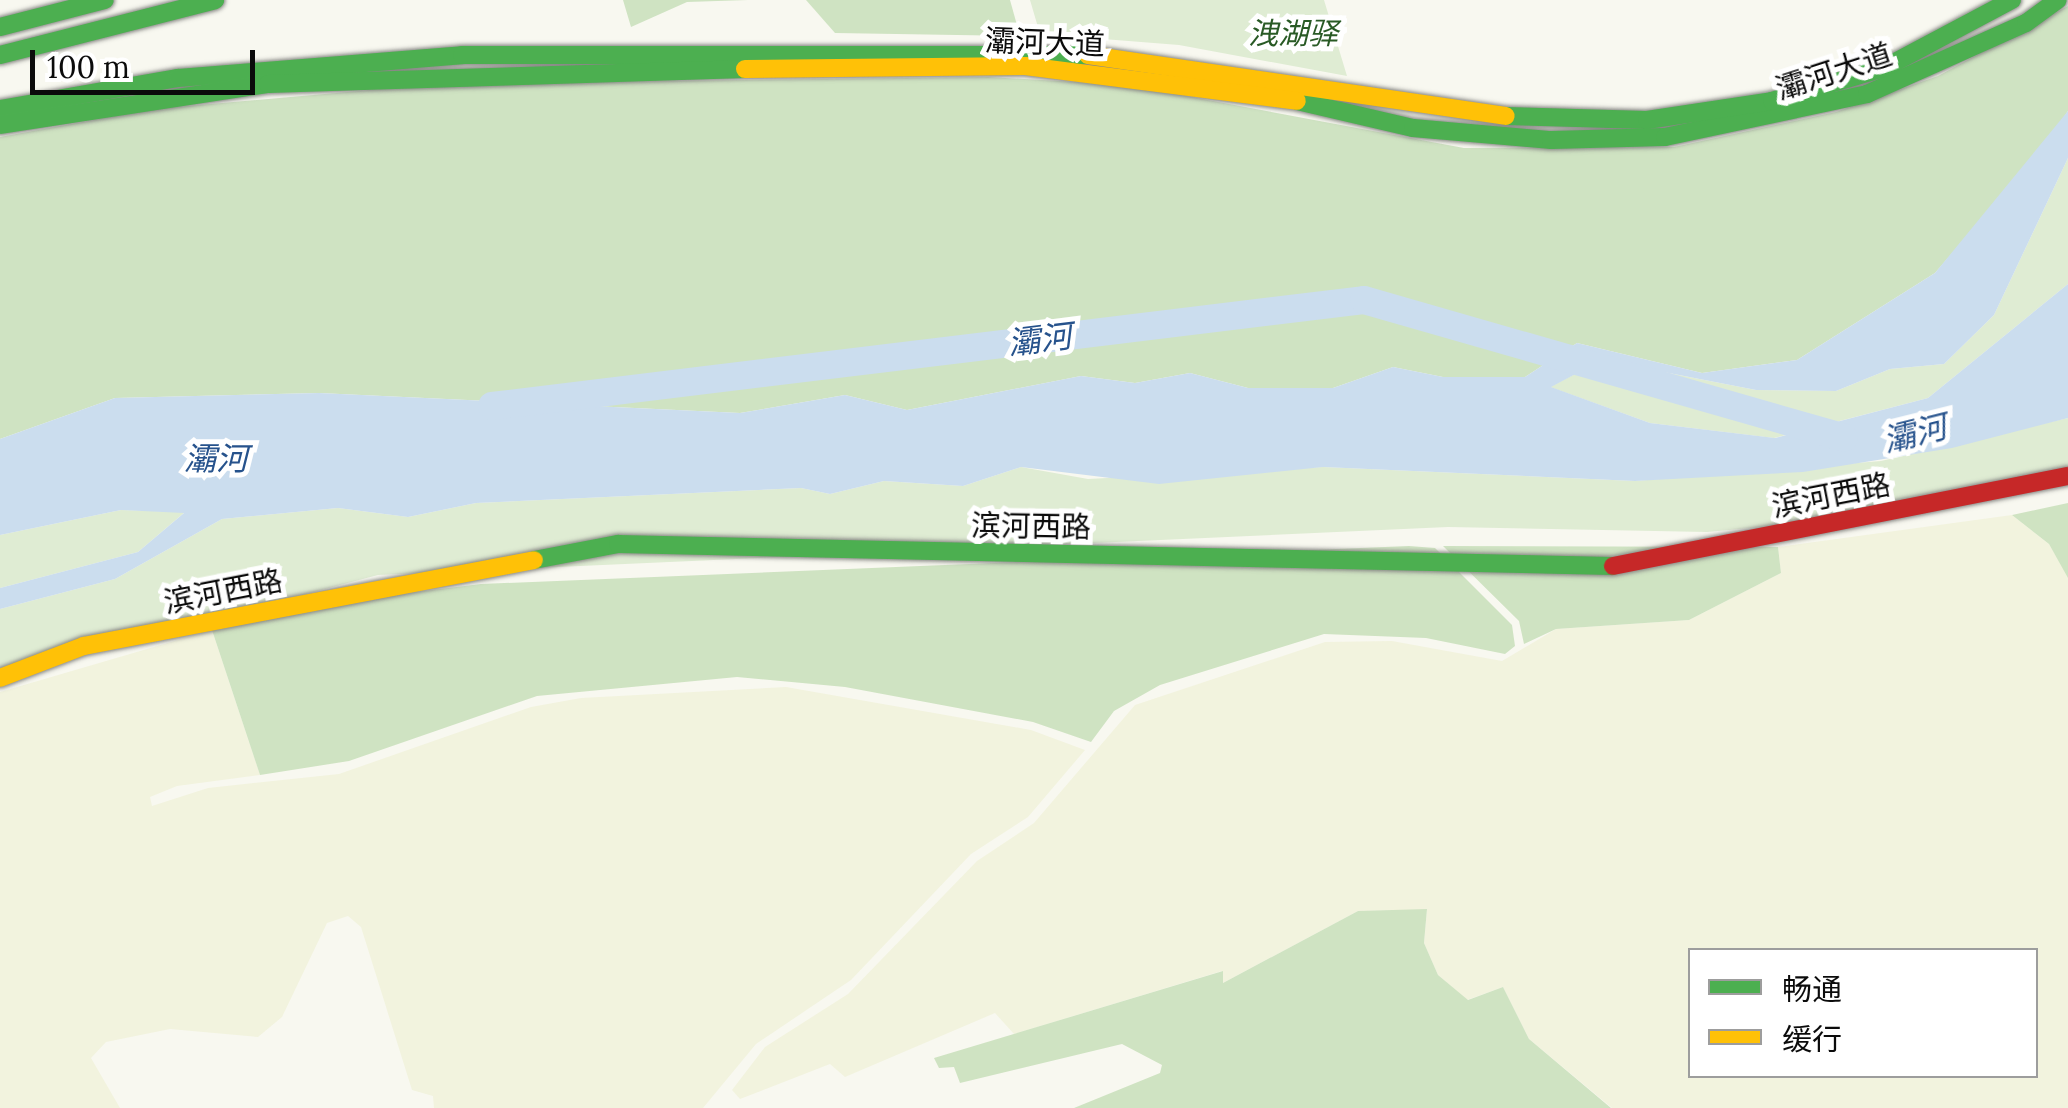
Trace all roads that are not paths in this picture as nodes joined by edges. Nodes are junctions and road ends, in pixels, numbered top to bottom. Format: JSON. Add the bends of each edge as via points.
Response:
{"nodes":[{"id":1,"x":106,"y":0,"type":"edge"},
{"id":2,"x":215,"y":0,"type":"edge"},
{"id":3,"x":2012,"y":0,"type":"edge"},
{"id":4,"x":2058,"y":0,"type":"edge"},
{"id":5,"x":0,"y":27,"type":"edge"},
{"id":6,"x":0,"y":55,"type":"edge"},
{"id":7,"x":0,"y":109,"type":"edge"},
{"id":8,"x":0,"y":125,"type":"edge"},
{"id":9,"x":2068,"y":476,"type":"edge"},
{"id":10,"x":0,"y":678,"type":"edge"}],
"edges":[{"from":1,"to":5,"type":"main road"},
{"from":2,"to":6,"type":"main road"},
{"from":3,"to":7,"type":"main road","name":"灞河大道","via":[[1884,68],[1772,101],[1647,120],[1486,116],[1161,60],[1027,50],[462,54],[178,78]]},
{"from":4,"to":8,"type":"main road","name":"灞河大道","via":[[2026,22],[1867,94],[1666,137],[1551,140],[1429,130],[1239,88],[1024,66],[427,74],[268,84]]},
{"from":9,"to":10,"type":"main road","name":"滨河西路","via":[[1610,567],[618,544],[84,646]]}]}
